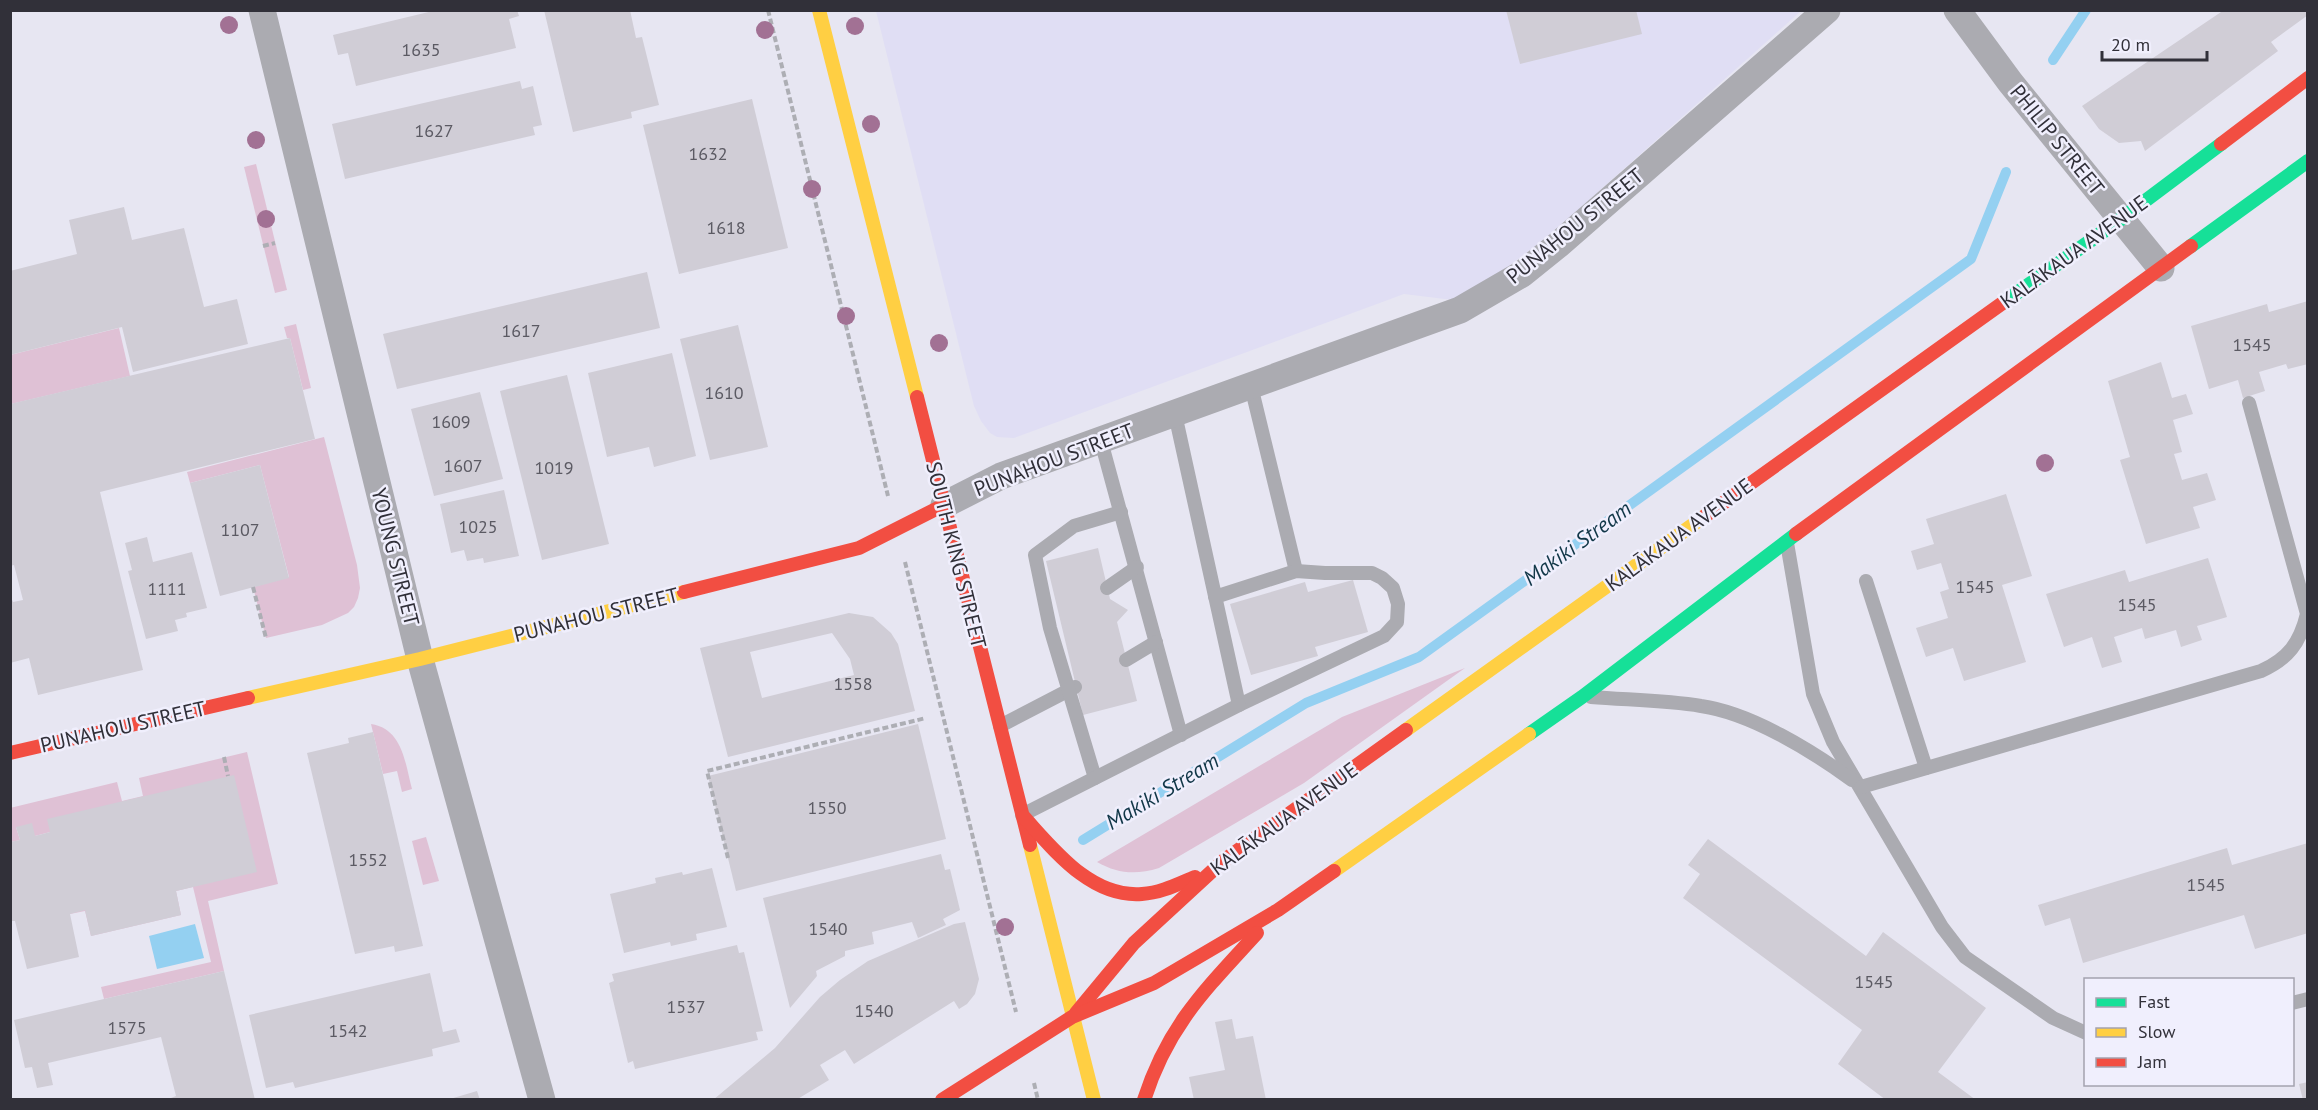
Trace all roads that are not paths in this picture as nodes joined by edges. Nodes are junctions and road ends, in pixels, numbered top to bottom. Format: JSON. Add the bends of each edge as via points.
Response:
{"nodes":[{"id":1,"x":262,"y":10,"type":"edge"},
{"id":2,"x":819,"y":10,"type":"edge"},
{"id":3,"x":1827,"y":10,"type":"edge"},
{"id":4,"x":1957,"y":10,"type":"edge"},
{"id":5,"x":2307,"y":78,"type":"edge"},
{"id":6,"x":2307,"y":161,"type":"edge"},
{"id":7,"x":2121,"y":219,"type":"junction"},
{"id":8,"x":2161,"y":268,"type":"junction"},
{"id":9,"x":1251,"y":386,"type":"junction"},
{"id":10,"x":2249,"y":403,"type":"dead end"},
{"id":11,"x":1174,"y":414,"type":"junction"},
{"id":12,"x":1101,"y":441,"type":"junction"},
{"id":13,"x":944,"y":506,"type":"junction"},
{"id":14,"x":1121,"y":512,"type":"junction"},
{"id":15,"x":1787,"y":541,"type":"junction"},
{"id":16,"x":1137,"y":567,"type":"junction"},
{"id":17,"x":1296,"y":571,"type":"junction"},
{"id":18,"x":1866,"y":581,"type":"dead end"},
{"id":19,"x":1107,"y":588,"type":"dead end"},
{"id":20,"x":1215,"y":597,"type":"junction"},
{"id":21,"x":1156,"y":642,"type":"junction"},
{"id":22,"x":420,"y":659,"type":"junction"},
{"id":23,"x":1126,"y":660,"type":"dead end"},
{"id":24,"x":1072,"y":688,"type":"junction"},
{"id":25,"x":1582,"y":697,"type":"junction"},
{"id":26,"x":1239,"y":705,"type":"junction"},
{"id":27,"x":999,"y":726,"type":"junction"},
{"id":28,"x":1181,"y":735,"type":"junction"},
{"id":29,"x":10,"y":753,"type":"edge"},
{"id":30,"x":1926,"y":768,"type":"junction"},
{"id":31,"x":1095,"y":778,"type":"junction"},
{"id":32,"x":1861,"y":787,"type":"junction"},
{"id":33,"x":1022,"y":815,"type":"junction"},
{"id":34,"x":1222,"y":861,"type":"junction"},
{"id":35,"x":1278,"y":910,"type":"junction"},
{"id":36,"x":1072,"y":1017,"type":"junction"},
{"id":37,"x":2084,"y":1033,"type":"edge"},
{"id":38,"x":542,"y":1100,"type":"edge"},
{"id":39,"x":942,"y":1100,"type":"edge"},
{"id":40,"x":1094,"y":1100,"type":"edge"},
{"id":41,"x":1144,"y":1100,"type":"edge"}],
"edges":[{"from":1,"to":22,"type":"street","name":"YOUNG STREET"},
{"from":2,"to":13,"type":"main road","name":"SOUTH KING STREET"},
{"from":3,"to":9,"type":"street","name":"PUNAHOU STREET","via":[[1522,274],[1460,310]]},
{"from":4,"to":7,"type":"street","name":"PHILIP STREET"},
{"from":5,"to":7,"type":"main road","name":"KALĀKAUA AVENUE"},
{"from":6,"to":8,"type":"main road","name":"KALĀKAUA AVENUE"},
{"from":7,"to":8,"type":"street","name":"PHILIP STREET"},
{"from":7,"to":34,"type":"main road","name":"KALĀKAUA AVENUE"},
{"from":8,"to":15,"type":"main road","name":"KALĀKAUA AVENUE"},
{"from":9,"to":11,"type":"street","name":"PUNAHOU STREET"},
{"from":9,"to":17,"type":"lane"},
{"from":10,"to":30,"type":"lane","via":[[2307,614],[2298,642],[2289,654],[2261,670]]},
{"from":11,"to":12,"type":"street","name":"PUNAHOU STREET"},
{"from":11,"to":20,"type":"lane"},
{"from":12,"to":13,"type":"street","name":"PUNAHOU STREET","via":[[1001,476]]},
{"from":12,"to":14,"type":"lane"},
{"from":13,"to":22,"type":"main road","name":"PUNAHOU STREET","via":[[859,548]]},
{"from":13,"to":27,"type":"main road","name":"SOUTH KING STREET"},
{"from":14,"to":16,"type":"lane"},
{"from":14,"to":24,"type":"lane","via":[[1074,526],[1035,555]]},
{"from":15,"to":25,"type":"main road","name":"KALĀKAUA AVENUE"},
{"from":15,"to":32,"type":"lane","via":[[1813,694],[1833,742]]},
{"from":16,"to":19,"type":"lane"},
{"from":16,"to":21,"type":"lane"},
{"from":17,"to":20,"type":"lane"},
{"from":17,"to":26,"type":"lane","via":[[1372,573],[1393,588],[1398,604],[1397,622],[1384,636]]},
{"from":18,"to":30,"type":"lane"},
{"from":20,"to":26,"type":"lane"},
{"from":21,"to":23,"type":"lane"},
{"from":21,"to":28,"type":"lane"},
{"from":22,"to":29,"type":"main road","name":"PUNAHOU STREET"},
{"from":22,"to":38,"type":"street","name":"YOUNG STREET"},
{"from":24,"to":27,"type":"lane"},
{"from":24,"to":31,"type":"lane"},
{"from":25,"to":32,"type":"lane","via":[[1702,706],[1742,718],[1813,753]]},
{"from":25,"to":35,"type":"main road","name":"KALĀKAUA AVENUE"},
{"from":26,"to":28,"type":"lane"},
{"from":27,"to":33,"type":"main road","name":"SOUTH KING STREET"},
{"from":28,"to":31,"type":"lane"},
{"from":30,"to":32,"type":"lane"},
{"from":31,"to":33,"type":"lane"},
{"from":32,"to":37,"type":"lane","via":[[1942,927],[1965,957],[2053,1018]]},
{"from":33,"to":34,"type":"main road","via":[[1083,877],[1120,894],[1149,894],[1168,889]]},
{"from":33,"to":36,"type":"main road","name":"SOUTH KING STREET"},
{"from":34,"to":36,"type":"main road","name":"KALĀKAUA AVENUE","via":[[1134,943]]},
{"from":35,"to":36,"type":"main road","name":"KALĀKAUA AVENUE","via":[[1154,983]]},
{"from":35,"to":41,"type":"main road","via":[[1176,1024],[1154,1066]]},
{"from":36,"to":39,"type":"main road","name":"KALĀKAUA AVENUE"},
{"from":36,"to":40,"type":"main road","name":"SOUTH KING STREET"}]}
